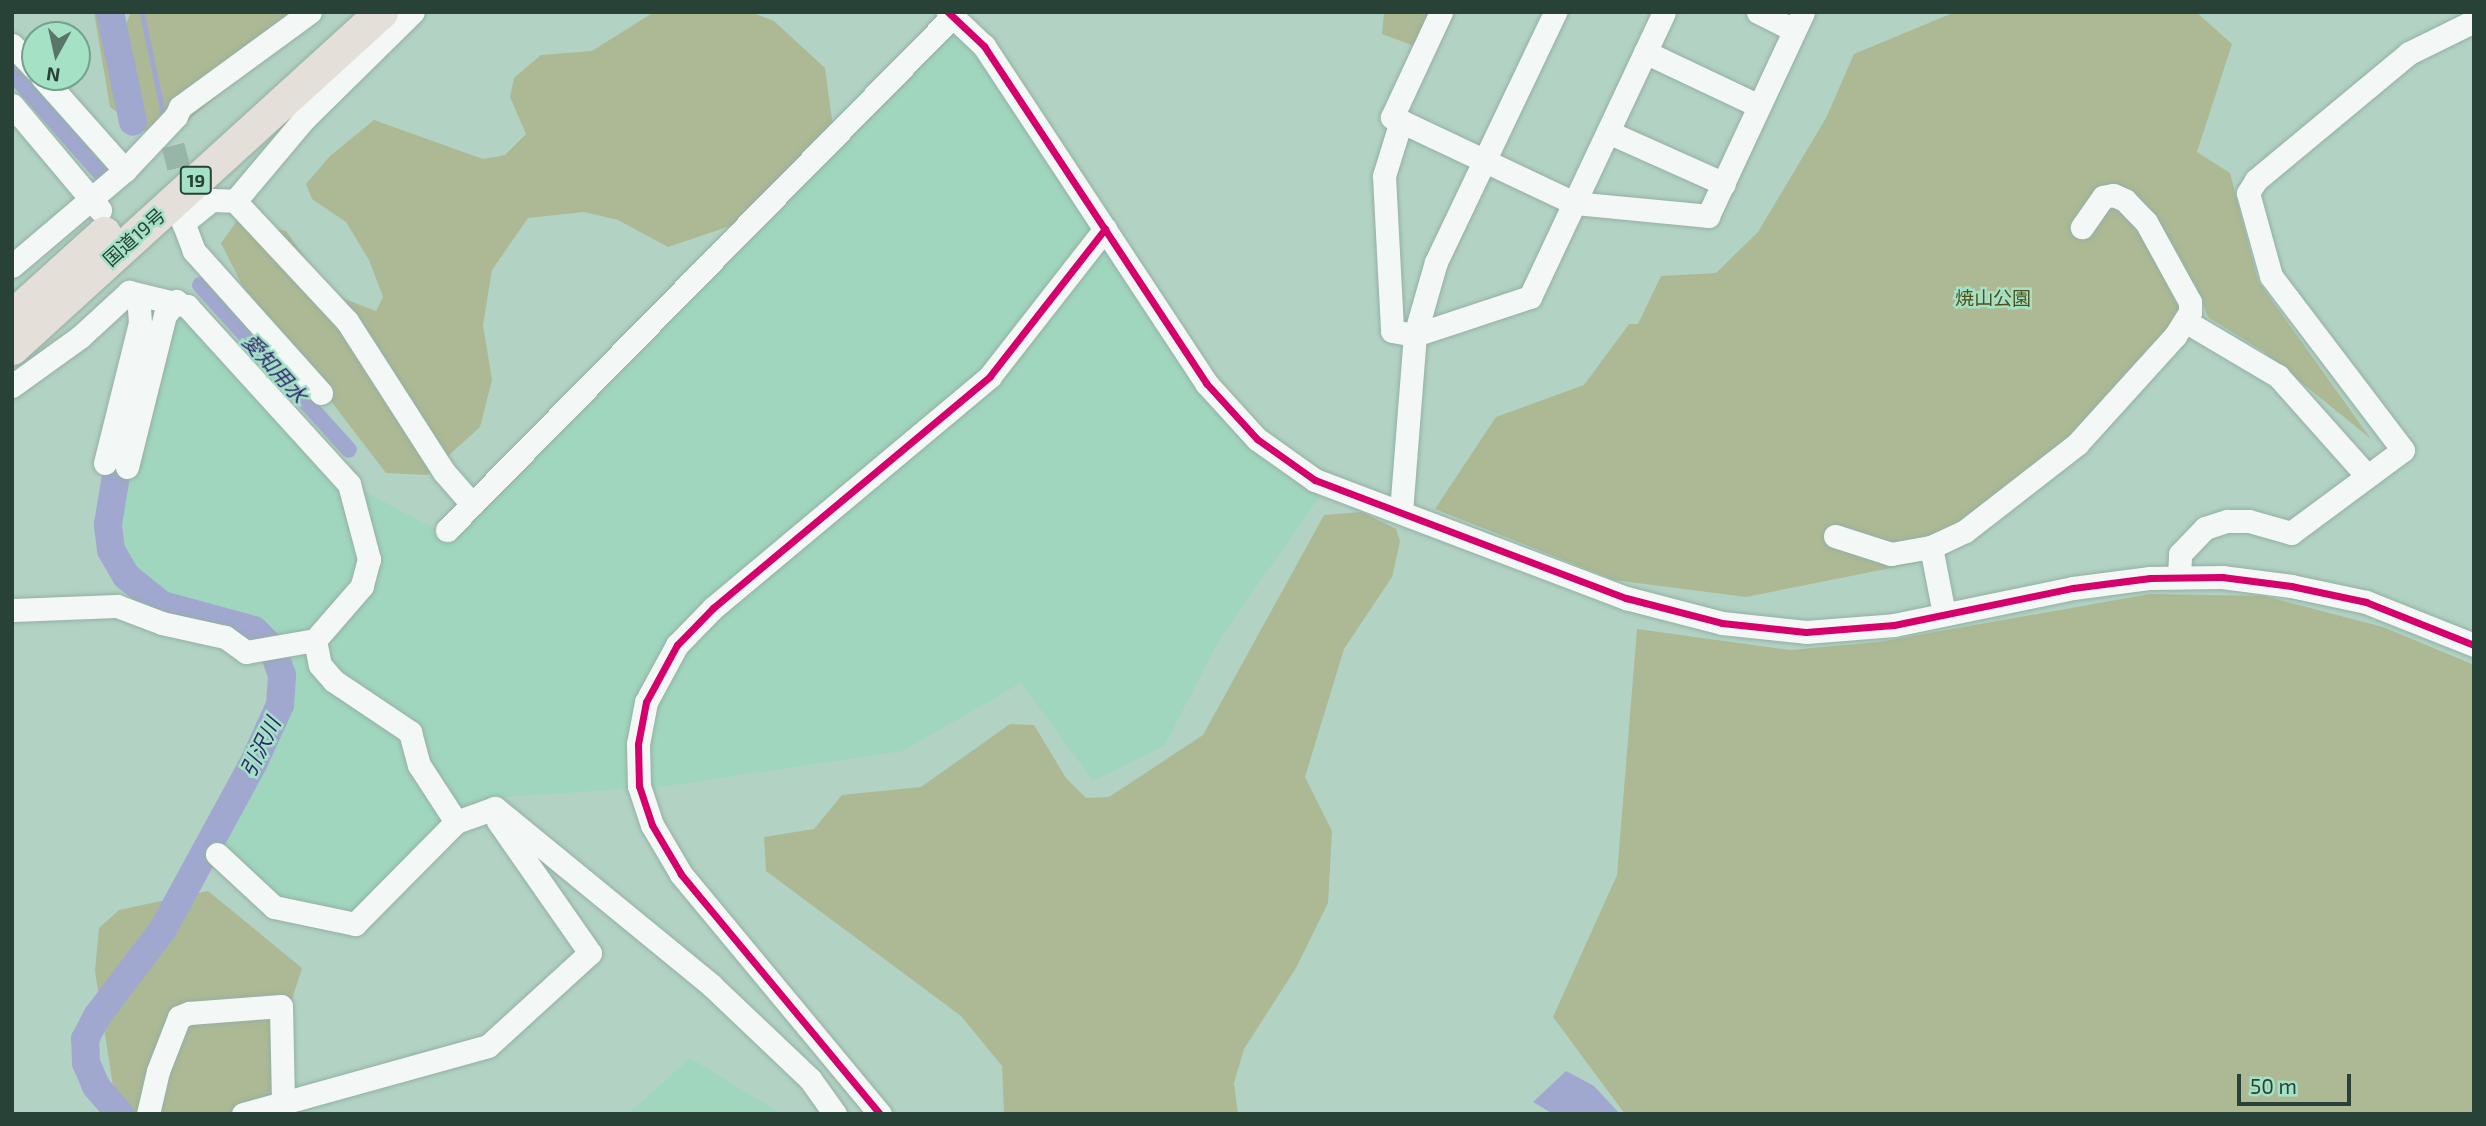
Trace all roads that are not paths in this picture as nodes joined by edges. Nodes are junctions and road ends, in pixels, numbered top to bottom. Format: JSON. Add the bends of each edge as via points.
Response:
{"nodes":[{"id":1,"x":413,"y":12,"type":"edge"},
{"id":2,"x":1441,"y":12,"type":"edge"},
{"id":3,"x":1555,"y":12,"type":"edge"},
{"id":4,"x":1664,"y":12,"type":"edge"},
{"id":5,"x":1758,"y":12,"type":"edge"},
{"id":6,"x":308,"y":13,"type":"edge"},
{"id":7,"x":951,"y":14,"type":"edge"},
{"id":8,"x":376,"y":17,"type":"edge"},
{"id":9,"x":1799,"y":21,"type":"edge"},
{"id":10,"x":2474,"y":21,"type":"edge"},
{"id":11,"x":1645,"y":52,"type":"junction"},
{"id":12,"x":54,"y":91,"type":"edge"},
{"id":13,"x":12,"y":105,"type":"edge"},
{"id":14,"x":1759,"y":106,"type":"junction"},
{"id":15,"x":176,"y":116,"type":"junction"},
{"id":16,"x":1401,"y":121,"type":"junction"},
{"id":17,"x":1608,"y":132,"type":"junction"},
{"id":18,"x":173,"y":145,"type":"tunnel mouth"},
{"id":19,"x":1485,"y":160,"type":"junction"},
{"id":20,"x":125,"y":170,"type":"junction"},
{"id":21,"x":1724,"y":184,"type":"junction"},
{"id":22,"x":235,"y":201,"type":"junction"},
{"id":23,"x":1574,"y":203,"type":"junction"},
{"id":24,"x":96,"y":204,"type":"junction"},
{"id":25,"x":2082,"y":227,"type":"dead end"},
{"id":26,"x":1105,"y":229,"type":"junction"},
{"id":27,"x":12,"y":266,"type":"edge"},
{"id":28,"x":129,"y":286,"type":"junction"},
{"id":29,"x":176,"y":301,"type":"junction"},
{"id":30,"x":12,"y":316,"type":"edge"},
{"id":31,"x":2185,"y":321,"type":"junction"},
{"id":32,"x":1415,"y":335,"type":"junction"},
{"id":33,"x":16,"y":367,"type":"edge"},
{"id":34,"x":321,"y":393,"type":"dead end"},
{"id":35,"x":2367,"y":476,"type":"junction"},
{"id":36,"x":472,"y":504,"type":"junction"},
{"id":37,"x":1401,"y":512,"type":"junction"},
{"id":38,"x":447,"y":530,"type":"dead end"},
{"id":39,"x":1835,"y":536,"type":"dead end"},
{"id":40,"x":1931,"y":547,"type":"junction"},
{"id":41,"x":2179,"y":576,"type":"junction"},
{"id":42,"x":12,"y":610,"type":"edge"},
{"id":43,"x":1944,"y":614,"type":"junction"},
{"id":44,"x":315,"y":640,"type":"junction"},
{"id":45,"x":2474,"y":645,"type":"edge"},
{"id":46,"x":490,"y":810,"type":"junction"},
{"id":47,"x":456,"y":822,"type":"junction"},
{"id":48,"x":217,"y":855,"type":"dead end"},
{"id":49,"x":284,"y":1099,"type":"junction"},
{"id":50,"x":148,"y":1114,"type":"edge"},
{"id":51,"x":243,"y":1114,"type":"edge"},
{"id":52,"x":835,"y":1114,"type":"edge"},
{"id":53,"x":880,"y":1114,"type":"edge"}],
"edges":[{"from":1,"to":8,"type":"street"},
{"from":2,"to":16,"type":"street","via":[[1392,117]]},
{"from":3,"to":19,"type":"street"},
{"from":4,"to":11,"type":"street"},
{"from":5,"to":9,"type":"street"},
{"from":6,"to":15,"type":"street","via":[[180,107]]},
{"from":7,"to":26,"type":"street","via":[[984,46]]},
{"from":7,"to":36,"type":"street"},
{"from":8,"to":22,"type":"street","via":[[306,118]]},
{"from":8,"to":30,"type":"highway","name":"国道19号","number":"19"},
{"from":8,"to":33,"type":"highway","name":"国道19号","number":"19"},
{"from":9,"to":14,"type":"street"},
{"from":10,"to":35,"type":"street","via":[[2409,53],[2256,180],[2248,193],[2271,276],[2403,450]]},
{"from":11,"to":14,"type":"street"},
{"from":11,"to":17,"type":"street"},
{"from":12,"to":20,"type":"street"},
{"from":13,"to":24,"type":"street"},
{"from":14,"to":21,"type":"street"},
{"from":15,"to":18,"type":"street"},
{"from":15,"to":20,"type":"street"},
{"from":16,"to":19,"type":"street"},
{"from":16,"to":32,"type":"street","via":[[1384,176],[1392,331]]},
{"from":17,"to":21,"type":"street"},
{"from":17,"to":23,"type":"street"},
{"from":19,"to":23,"type":"street"},
{"from":19,"to":32,"type":"street","via":[[1436,262]]},
{"from":20,"to":24,"type":"street"},
{"from":21,"to":23,"type":"street","via":[[1707,216]]},
{"from":22,"to":34,"type":"street","via":[[211,200],[190,214],[183,223],[187,237]]},
{"from":22,"to":36,"type":"street","via":[[346,321],[444,472]]},
{"from":23,"to":32,"type":"street","via":[[1530,297]]},
{"from":24,"to":27,"type":"street"},
{"from":25,"to":31,"type":"street","via":[[2103,197],[2125,200],[2146,222],[2190,302]]},
{"from":26,"to":37,"type":"street","via":[[1206,383],[1256,439],[1315,480]]},
{"from":26,"to":53,"type":"street","via":[[990,376],[713,608],[677,645],[646,702],[638,744],[639,786],[652,825],[681,874]]},
{"from":28,"to":29,"type":"street"},
{"from":28,"to":29,"type":"street","via":[[139,323],[116,465],[165,315]]},
{"from":28,"to":33,"type":"street","via":[[79,337]]},
{"from":29,"to":44,"type":"street","via":[[187,306],[349,484],[369,559],[368,571],[362,586]]},
{"from":31,"to":35,"type":"street","via":[[2278,376]]},
{"from":31,"to":40,"type":"street","via":[[2070,451],[1965,531]]},
{"from":32,"to":37,"type":"street"},
{"from":35,"to":41,"type":"street","via":[[2291,533],[2249,521],[2205,528],[2180,554]]},
{"from":36,"to":38,"type":"street"},
{"from":37,"to":43,"type":"street","via":[[1626,598],[1721,623],[1806,632],[1894,625]]},
{"from":39,"to":40,"type":"street","via":[[1891,554]]},
{"from":40,"to":43,"type":"street"},
{"from":41,"to":43,"type":"street","via":[[2073,588]]},
{"from":41,"to":45,"type":"street","via":[[2291,586],[2366,602]]},
{"from":42,"to":44,"type":"street","via":[[117,607],[162,624],[225,637],[246,652]]},
{"from":44,"to":47,"type":"street","via":[[320,664],[334,681],[410,732],[419,765]]},
{"from":46,"to":47,"type":"street"},
{"from":46,"to":49,"type":"street","via":[[590,953],[488,1046]]},
{"from":46,"to":52,"type":"street","via":[[495,808],[711,985],[810,1079]]},
{"from":47,"to":48,"type":"street","via":[[355,924],[274,907]]},
{"from":49,"to":50,"type":"street","via":[[281,1006],[188,1013],[178,1017]]},
{"from":49,"to":51,"type":"street"}]}
